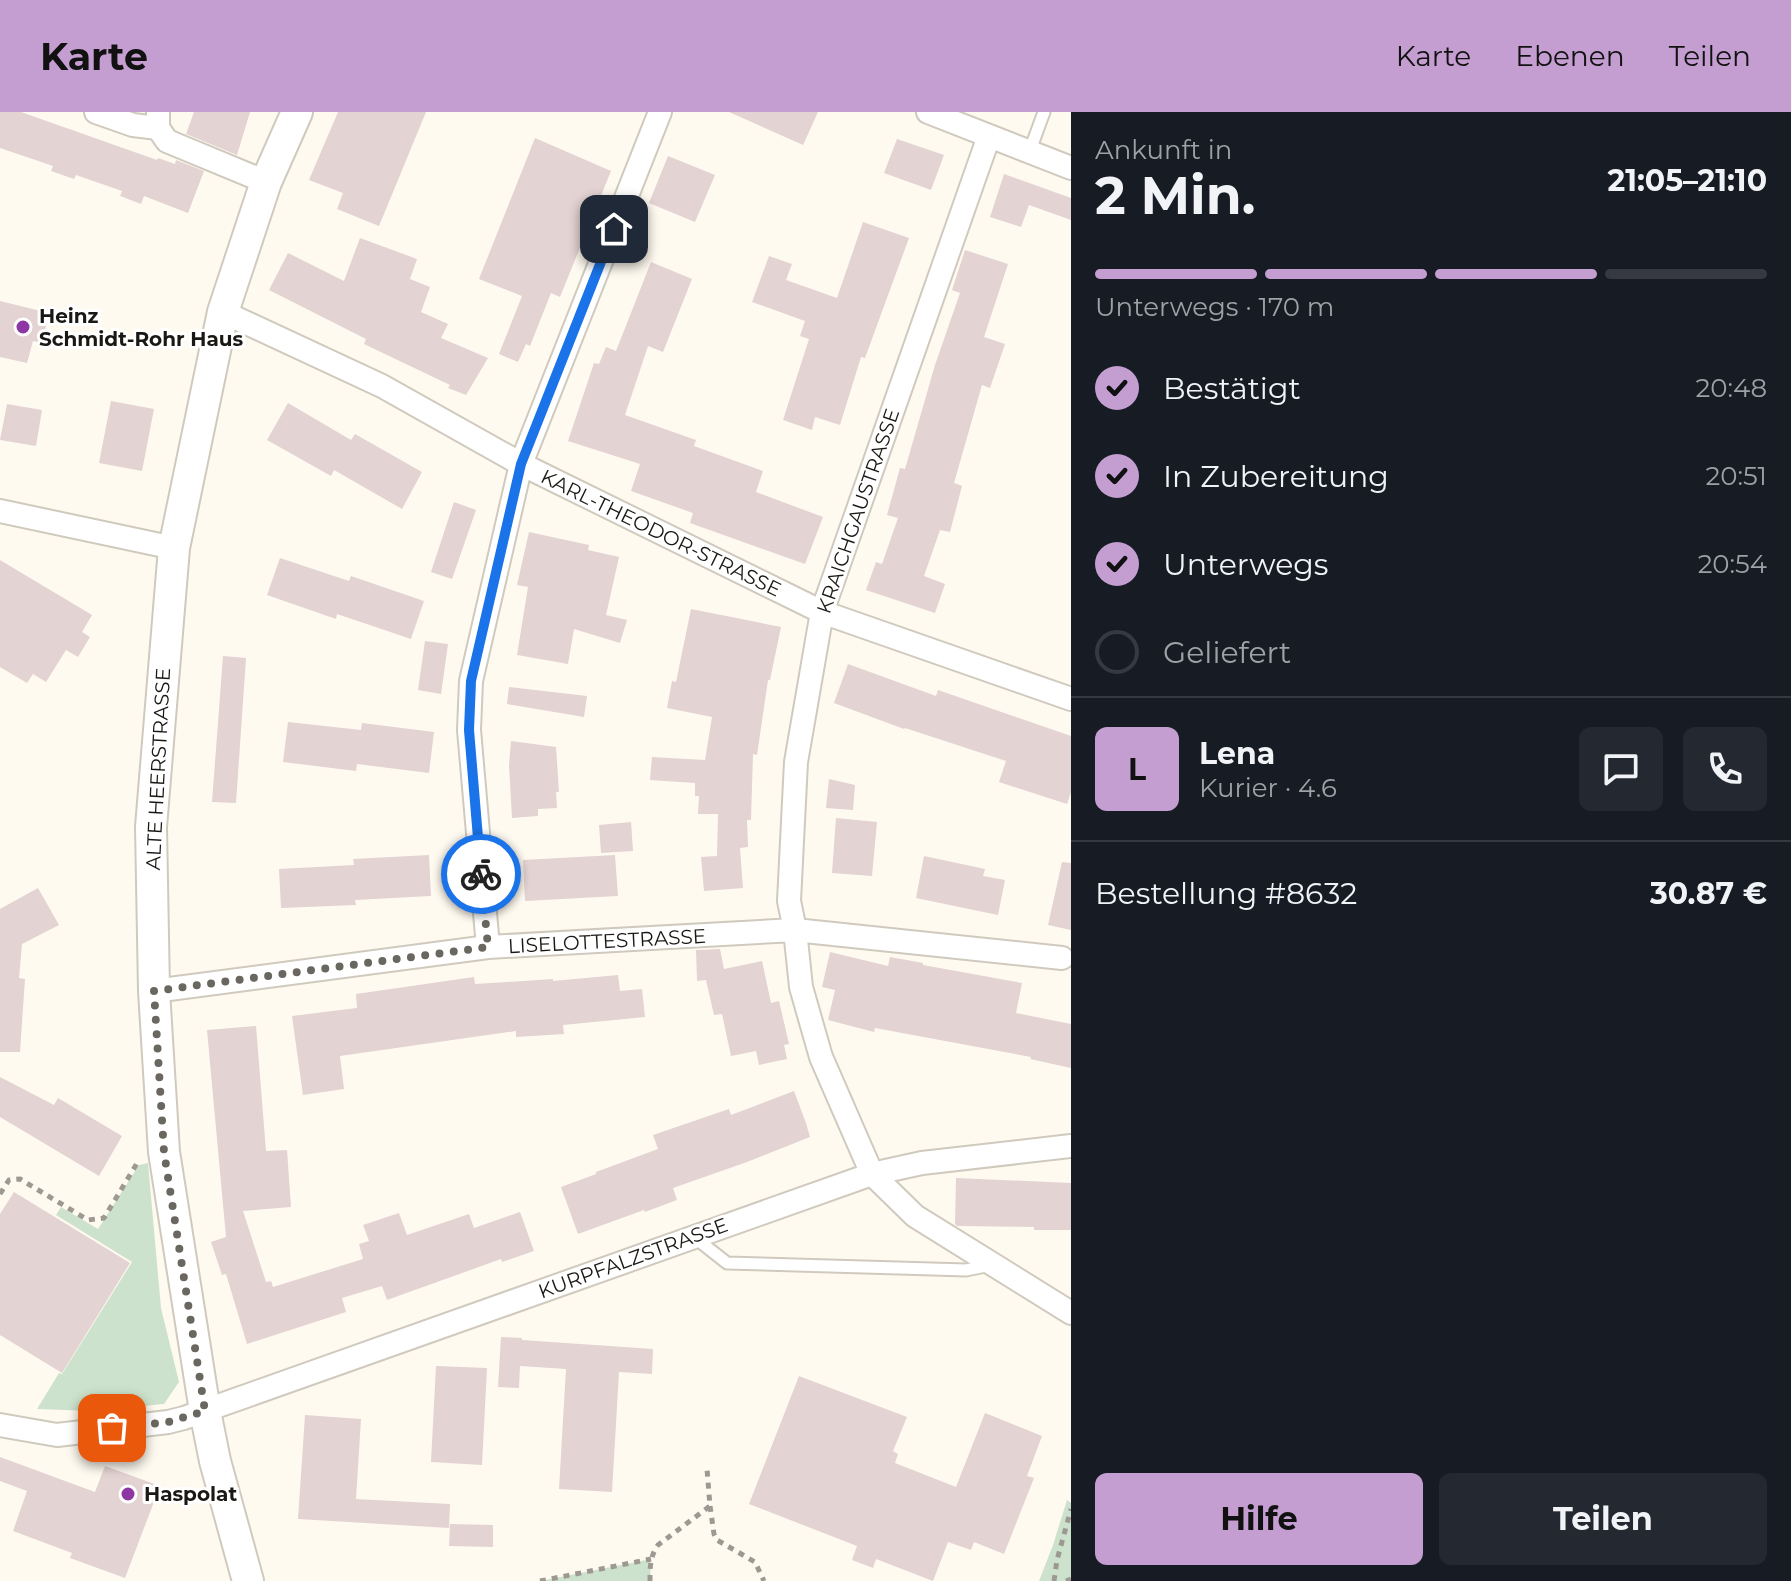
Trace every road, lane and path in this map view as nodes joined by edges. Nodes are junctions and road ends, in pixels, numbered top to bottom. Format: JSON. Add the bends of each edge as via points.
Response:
{"nodes":[{"id":1,"x":96,"y":112,"type":"edge"},
{"id":2,"x":297,"y":112,"type":"edge"},
{"id":3,"x":660,"y":112,"type":"edge"},
{"id":4,"x":928,"y":112,"type":"edge"},
{"id":5,"x":1044,"y":112,"type":"edge"},
{"id":6,"x":158,"y":120,"type":"edge"},
{"id":7,"x":989,"y":136,"type":"junction"},
{"id":8,"x":1029,"y":153,"type":"junction"},
{"id":9,"x":1071,"y":168,"type":"edge"},
{"id":10,"x":266,"y":182,"type":"junction"},
{"id":11,"x":223,"y":312,"type":"junction"},
{"id":12,"x":521,"y":464,"type":"junction"},
{"id":13,"x":0,"y":511,"type":"edge"},
{"id":14,"x":174,"y":548,"type":"junction"},
{"id":15,"x":822,"y":612,"type":"junction"},
{"id":16,"x":1071,"y":699,"type":"edge"},
{"id":17,"x":795,"y":930,"type":"junction"},
{"id":18,"x":488,"y":947,"type":"junction"},
{"id":19,"x":1062,"y":958,"type":"dead end"},
{"id":20,"x":154,"y":991,"type":"junction"},
{"id":21,"x":1071,"y":1146,"type":"edge"},
{"id":22,"x":164,"y":1152,"type":"junction"},
{"id":23,"x":872,"y":1174,"type":"junction"},
{"id":24,"x":0,"y":1194,"type":"edge"},
{"id":25,"x":693,"y":1236,"type":"junction"},
{"id":26,"x":993,"y":1264,"type":"junction"},
{"id":27,"x":1071,"y":1313,"type":"edge"},
{"id":28,"x":205,"y":1411,"type":"junction"},
{"id":29,"x":0,"y":1425,"type":"edge"},
{"id":30,"x":707,"y":1469,"type":"dead end"},
{"id":31,"x":710,"y":1506,"type":"junction"},
{"id":32,"x":1071,"y":1509,"type":"edge"},
{"id":33,"x":651,"y":1559,"type":"junction"},
{"id":34,"x":248,"y":1581,"type":"edge"},
{"id":35,"x":540,"y":1581,"type":"edge"},
{"id":36,"x":650,"y":1581,"type":"edge"},
{"id":37,"x":764,"y":1581,"type":"edge"},
{"id":38,"x":1054,"y":1581,"type":"edge"}],
"edges":[{"from":1,"to":6,"type":"street","via":[[133,125]]},
{"from":2,"to":10,"type":"street","name":"ALTE HEERSTRASSE"},
{"from":3,"to":12,"type":"street"},
{"from":4,"to":7,"type":"street"},
{"from":5,"to":8,"type":"lane"},
{"from":6,"to":10,"type":"street","via":[[167,141]]},
{"from":7,"to":8,"type":"street"},
{"from":7,"to":15,"type":"street","name":"KRAICHGAUSTRASSE"},
{"from":8,"to":9,"type":"street"},
{"from":10,"to":11,"type":"street","name":"ALTE HEERSTRASSE"},
{"from":11,"to":12,"type":"street","name":"KARL-THEODOR-STRASSE","via":[[382,386]]},
{"from":11,"to":14,"type":"street","name":"ALTE HEERSTRASSE"},
{"from":12,"to":15,"type":"street","name":"KARL-THEODOR-STRASSE"},
{"from":12,"to":18,"type":"street","via":[[471,681],[469,730]]},
{"from":13,"to":14,"type":"street"},
{"from":14,"to":20,"type":"street","name":"ALTE HEERSTRASSE","via":[[151,827]]},
{"from":15,"to":16,"type":"street","name":"KARL-THEODOR-STRASSE"},
{"from":15,"to":17,"type":"street","name":"KRAICHGAUSTRASSE","via":[[796,762],[789,901]]},
{"from":17,"to":18,"type":"street","name":"LISELOTTESTRASSE"},
{"from":17,"to":19,"type":"street","name":"LISELOTTESTRASSE"},
{"from":17,"to":23,"type":"street","name":"KRAICHGAUSTRASSE","via":[[801,987],[821,1057]]},
{"from":18,"to":20,"type":"street","name":"LISELOTTESTRASSE"},
{"from":20,"to":22,"type":"street","name":"ALTE HEERSTRASSE"},
{"from":21,"to":23,"type":"street","name":"KURPFALZSTRASSE"},
{"from":22,"to":24,"type":"path","via":[[142,1154],[104,1218],[88,1220],[20,1179],[9,1180]]},
{"from":22,"to":28,"type":"street","name":"ALTE HEERSTRASSE"},
{"from":23,"to":25,"type":"street","name":"KURPFALZSTRASSE"},
{"from":23,"to":26,"type":"street","via":[[915,1216]]},
{"from":25,"to":26,"type":"lane","via":[[727,1263],[966,1270]]},
{"from":25,"to":28,"type":"street","name":"KURPFALZSTRASSE"},
{"from":26,"to":27,"type":"street"},
{"from":28,"to":29,"type":"street","name":"KURPFALZSTRASSE","via":[[168,1422],[57,1435]]},
{"from":28,"to":34,"type":"street","name":"ALTE HEERSTRASSE"},
{"from":30,"to":31,"type":"path"},
{"from":31,"to":33,"type":"path","via":[[658,1545]]},
{"from":31,"to":37,"type":"path","via":[[717,1540],[755,1562]]},
{"from":32,"to":38,"type":"path"},
{"from":33,"to":35,"type":"path"},
{"from":33,"to":36,"type":"path"}]}
